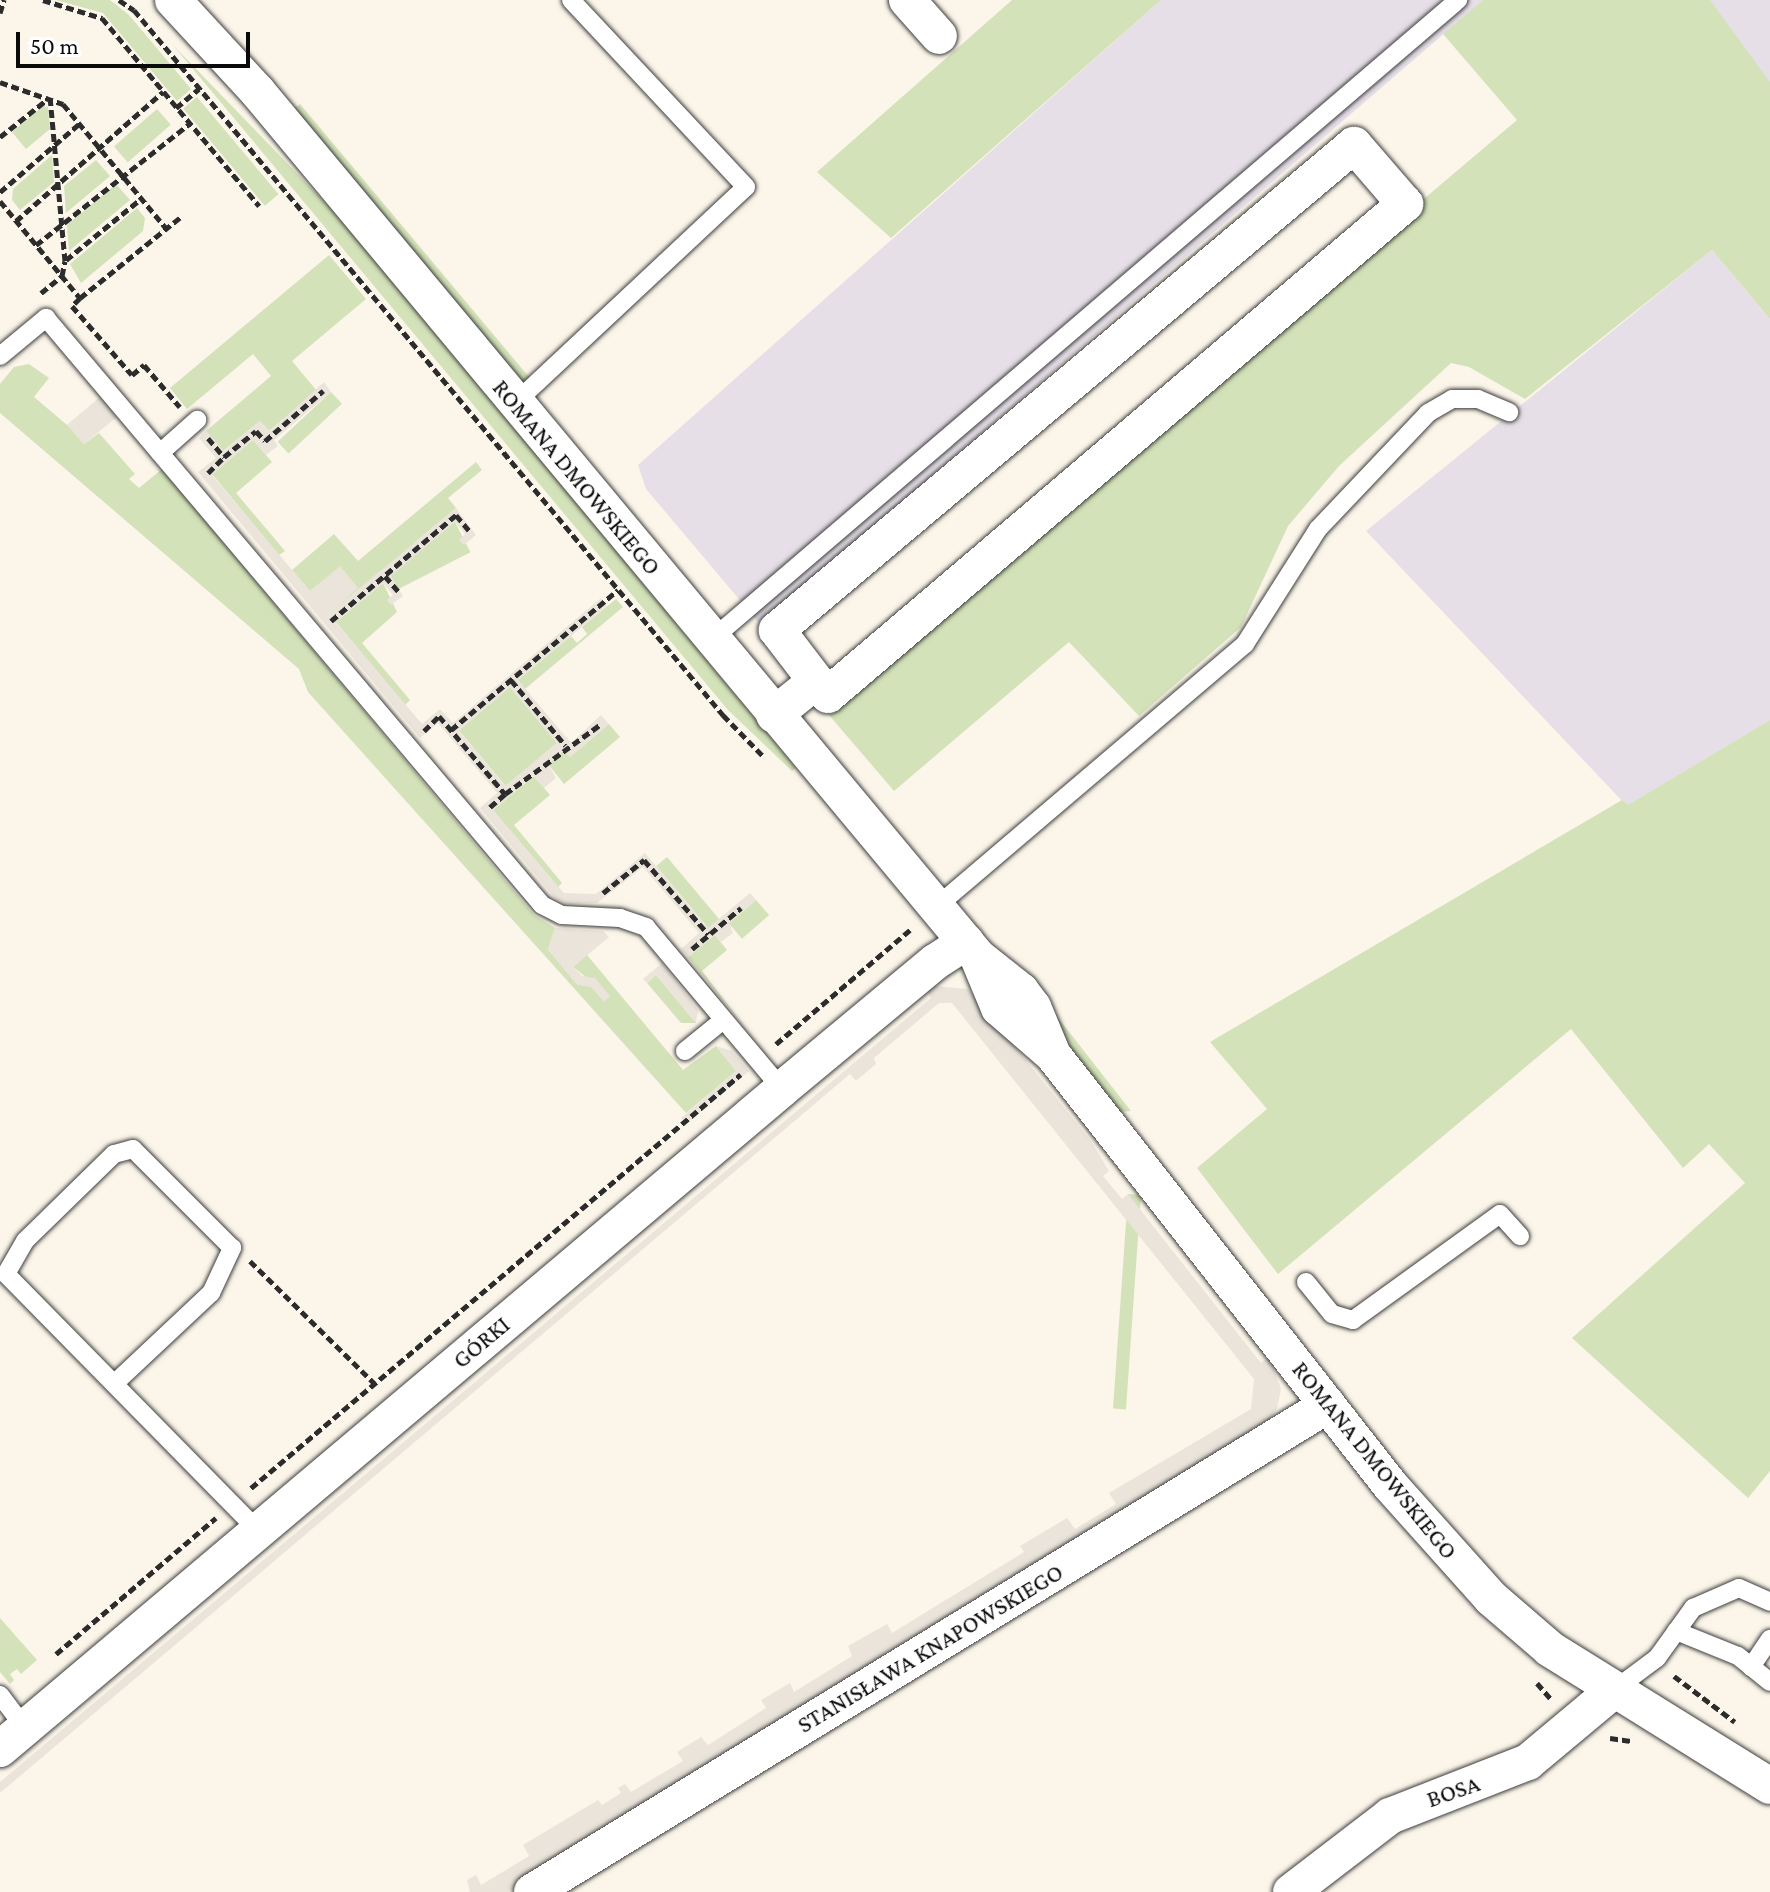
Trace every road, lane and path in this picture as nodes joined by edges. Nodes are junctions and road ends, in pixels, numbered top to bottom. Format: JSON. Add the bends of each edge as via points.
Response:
{"nodes":[{"id":1,"x":4,"y":0,"type":"edge"},
{"id":2,"x":43,"y":0,"type":"edge"},
{"id":3,"x":119,"y":0,"type":"edge"},
{"id":4,"x":173,"y":0,"type":"edge"},
{"id":5,"x":571,"y":0,"type":"edge"},
{"id":6,"x":907,"y":0,"type":"edge"},
{"id":7,"x":1458,"y":0,"type":"edge"},
{"id":8,"x":134,"y":10,"type":"dead end"},
{"id":9,"x":0,"y":13,"type":"edge"},
{"id":10,"x":939,"y":36,"type":"dead end"},
{"id":11,"x":0,"y":82,"type":"edge"},
{"id":12,"x":199,"y":89,"type":"dead end"},
{"id":13,"x":163,"y":92,"type":"junction"},
{"id":14,"x":50,"y":97,"type":"junction"},
{"id":15,"x":176,"y":108,"type":"junction"},
{"id":16,"x":79,"y":124,"type":"junction"},
{"id":17,"x":190,"y":124,"type":"junction"},
{"id":18,"x":0,"y":137,"type":"edge"},
{"id":19,"x":56,"y":143,"type":"junction"},
{"id":20,"x":101,"y":150,"type":"junction"},
{"id":21,"x":120,"y":174,"type":"junction"},
{"id":22,"x":59,"y":184,"type":"junction"},
{"id":23,"x":0,"y":192,"type":"edge"},
{"id":24,"x":142,"y":198,"type":"junction"},
{"id":25,"x":0,"y":201,"type":"edge"},
{"id":26,"x":259,"y":206,"type":"dead end"},
{"id":27,"x":182,"y":216,"type":"dead end"},
{"id":28,"x":16,"y":221,"type":"junction"},
{"id":29,"x":63,"y":223,"type":"junction"},
{"id":30,"x":166,"y":228,"type":"junction"},
{"id":31,"x":36,"y":245,"type":"junction"},
{"id":32,"x":65,"y":261,"type":"junction"},
{"id":33,"x":62,"y":276,"type":"junction"},
{"id":34,"x":80,"y":298,"type":"junction"},
{"id":35,"x":0,"y":356,"type":"edge"},
{"id":36,"x":323,"y":391,"type":"dead end"},
{"id":37,"x":515,"y":403,"type":"junction"},
{"id":38,"x":1509,"y":412,"type":"dead end"},
{"id":39,"x":195,"y":422,"type":"junction"},
{"id":40,"x":160,"y":453,"type":"junction"},
{"id":41,"x":224,"y":457,"type":"junction"},
{"id":42,"x":217,"y":483,"type":"dead end"},
{"id":43,"x":471,"y":533,"type":"dead end"},
{"id":44,"x":385,"y":576,"type":"junction"},
{"id":45,"x":618,"y":590,"type":"dead end"},
{"id":46,"x":398,"y":591,"type":"dead end"},
{"id":47,"x":320,"y":609,"type":"dead end"},
{"id":48,"x":330,"y":621,"type":"junction"},
{"id":49,"x":339,"y":632,"type":"dead end"},
{"id":50,"x":711,"y":640,"type":"junction"},
{"id":51,"x":511,"y":680,"type":"junction"},
{"id":52,"x":816,"y":681,"type":"junction"},
{"id":53,"x":774,"y":715,"type":"junction"},
{"id":54,"x":414,"y":721,"type":"dead end"},
{"id":55,"x":601,"y":724,"type":"dead end"},
{"id":56,"x":451,"y":730,"type":"junction"},
{"id":57,"x":565,"y":745,"type":"junction"},
{"id":58,"x":505,"y":794,"type":"junction"},
{"id":59,"x":496,"y":821,"type":"dead end"},
{"id":60,"x":591,"y":902,"type":"dead end"},
{"id":61,"x":741,"y":908,"type":"dead end"},
{"id":62,"x":923,"y":918,"type":"junction"},
{"id":63,"x":972,"y":950,"type":"junction"},
{"id":64,"x":722,"y":1021,"type":"junction"},
{"id":65,"x":685,"y":1051,"type":"dead end"},
{"id":66,"x":757,"y":1060,"type":"junction"},
{"id":67,"x":782,"y":1089,"type":"junction"},
{"id":68,"x":1520,"y":1236,"type":"dead end"},
{"id":69,"x":232,"y":1248,"type":"junction"},
{"id":70,"x":3,"y":1271,"type":"edge"},
{"id":71,"x":1306,"y":1282,"type":"dead end"},
{"id":72,"x":115,"y":1383,"type":"junction"},
{"id":73,"x":375,"y":1384,"type":"junction"},
{"id":74,"x":1328,"y":1405,"type":"junction"},
{"id":75,"x":234,"y":1503,"type":"junction"},
{"id":76,"x":258,"y":1530,"type":"junction"},
{"id":77,"x":1770,"y":1602,"type":"edge"},
{"id":78,"x":1676,"y":1631,"type":"junction"},
{"id":79,"x":1770,"y":1639,"type":"edge"},
{"id":80,"x":51,"y":1658,"type":"dead end"},
{"id":81,"x":1670,"y":1664,"type":"dead end"},
{"id":82,"x":1751,"y":1667,"type":"junction"},
{"id":83,"x":1770,"y":1682,"type":"edge"},
{"id":84,"x":1614,"y":1690,"type":"junction"},
{"id":85,"x":0,"y":1695,"type":"edge"},
{"id":86,"x":1740,"y":1725,"type":"dead end"},
{"id":87,"x":12,"y":1738,"type":"edge"},
{"id":88,"x":1770,"y":1786,"type":"edge"},
{"id":89,"x":532,"y":1892,"type":"edge"},
{"id":90,"x":1291,"y":1892,"type":"edge"}],
"edges":[{"from":1,"to":9,"type":"path"},
{"from":2,"to":13,"type":"path","via":[[102,18]]},
{"from":3,"to":8,"type":"path"},
{"from":4,"to":37,"type":"street","name":"ROMANA DMOWSKIEGO","via":[[257,91]]},
{"from":5,"to":37,"type":"lane","via":[[746,187]]},
{"from":6,"to":10,"type":"street"},
{"from":7,"to":50,"type":"lane"},
{"from":11,"to":14,"type":"path"},
{"from":12,"to":15,"type":"path"},
{"from":13,"to":15,"type":"path"},
{"from":13,"to":20,"type":"path"},
{"from":14,"to":16,"type":"path"},
{"from":14,"to":18,"type":"path"},
{"from":14,"to":19,"type":"path"},
{"from":15,"to":17,"type":"path"},
{"from":16,"to":19,"type":"path"},
{"from":16,"to":20,"type":"path"},
{"from":17,"to":21,"type":"path"},
{"from":17,"to":26,"type":"path"},
{"from":19,"to":22,"type":"path"},
{"from":19,"to":23,"type":"path"},
{"from":20,"to":21,"type":"path"},
{"from":20,"to":22,"type":"path"},
{"from":21,"to":24,"type":"path"},
{"from":21,"to":29,"type":"path"},
{"from":22,"to":28,"type":"path"},
{"from":22,"to":29,"type":"path"},
{"from":24,"to":30,"type":"path"},
{"from":24,"to":32,"type":"path"},
{"from":25,"to":28,"type":"path"},
{"from":27,"to":30,"type":"path"},
{"from":28,"to":31,"type":"path"},
{"from":29,"to":31,"type":"path"},
{"from":29,"to":32,"type":"path"},
{"from":30,"to":34,"type":"path"},
{"from":31,"to":33,"type":"path"},
{"from":32,"to":33,"type":"path"},
{"from":33,"to":34,"type":"path"},
{"from":34,"to":39,"type":"path","via":[[72,306],[132,375],[144,365]]},
{"from":35,"to":40,"type":"lane","via":[[46,318]]},
{"from":36,"to":41,"type":"path","via":[[265,441],[256,431]]},
{"from":37,"to":50,"type":"street","name":"ROMANA DMOWSKIEGO"},
{"from":38,"to":62,"type":"lane","via":[[1452,399],[1428,413],[1318,529],[1245,644]]},
{"from":39,"to":40,"type":"lane"},
{"from":39,"to":41,"type":"path"},
{"from":40,"to":64,"type":"lane","via":[[542,905],[562,915],[620,918],[646,927]]},
{"from":41,"to":42,"type":"path","via":[[208,472]]},
{"from":43,"to":44,"type":"path","via":[[456,515]]},
{"from":44,"to":46,"type":"path"},
{"from":44,"to":48,"type":"path"},
{"from":45,"to":51,"type":"path"},
{"from":47,"to":48,"type":"path"},
{"from":48,"to":49,"type":"path"},
{"from":50,"to":53,"type":"street","name":"ROMANA DMOWSKIEGO"},
{"from":51,"to":56,"type":"path"},
{"from":51,"to":57,"type":"path"},
{"from":52,"to":52,"type":"street","via":[[828,695],[1405,204],[1354,145],[777,630]]},
{"from":52,"to":53,"type":"street"},
{"from":53,"to":62,"type":"street","name":"ROMANA DMOWSKIEGO"},
{"from":54,"to":56,"type":"path","via":[[423,732],[439,716]]},
{"from":55,"to":57,"type":"path","via":[[570,751]]},
{"from":56,"to":58,"type":"path"},
{"from":57,"to":58,"type":"path"},
{"from":58,"to":59,"type":"path","via":[[486,810]]},
{"from":60,"to":61,"type":"path","via":[[644,860],[708,934]]},
{"from":62,"to":63,"type":"street","name":"ROMANA DMOWSKIEGO"},
{"from":62,"to":66,"type":"path"},
{"from":63,"to":67,"type":"street","name":"GÓRKI","via":[[935,962]]},
{"from":63,"to":74,"type":"street","name":"ROMANA DMOWSKIEGO","via":[[999,1008],[1053,1055]]},
{"from":64,"to":65,"type":"lane"},
{"from":64,"to":66,"type":"lane"},
{"from":66,"to":67,"type":"lane"},
{"from":66,"to":73,"type":"path"},
{"from":67,"to":76,"type":"street","name":"GÓRKI"},
{"from":68,"to":71,"type":"lane","via":[[1500,1214],[1360,1318],[1332,1314]]},
{"from":69,"to":70,"type":"lane","via":[[133,1149],[114,1154],[25,1241]]},
{"from":69,"to":72,"type":"lane","via":[[211,1293]]},
{"from":69,"to":73,"type":"path"},
{"from":70,"to":72,"type":"lane"},
{"from":72,"to":75,"type":"lane"},
{"from":73,"to":75,"type":"path"},
{"from":74,"to":84,"type":"street","name":"ROMANA DMOWSKIEGO","via":[[1410,1509],[1491,1598],[1550,1649]]},
{"from":74,"to":89,"type":"street","name":"STANISŁAWA KNAPOWSKIEGO"},
{"from":75,"to":76,"type":"lane"},
{"from":75,"to":80,"type":"path"},
{"from":76,"to":87,"type":"street","name":"GÓRKI"},
{"from":77,"to":78,"type":"lane","via":[[1739,1588],[1693,1608]]},
{"from":78,"to":82,"type":"lane"},
{"from":78,"to":84,"type":"lane","via":[[1657,1658]]},
{"from":79,"to":82,"type":"lane"},
{"from":81,"to":86,"type":"path","via":[[1676,1681]]},
{"from":82,"to":83,"type":"lane"},
{"from":84,"to":88,"type":"street","name":"ROMANA DMOWSKIEGO"},
{"from":84,"to":90,"type":"street","name":"BOSA","via":[[1528,1762],[1390,1816]]},
{"from":85,"to":87,"type":"lane"}]}
